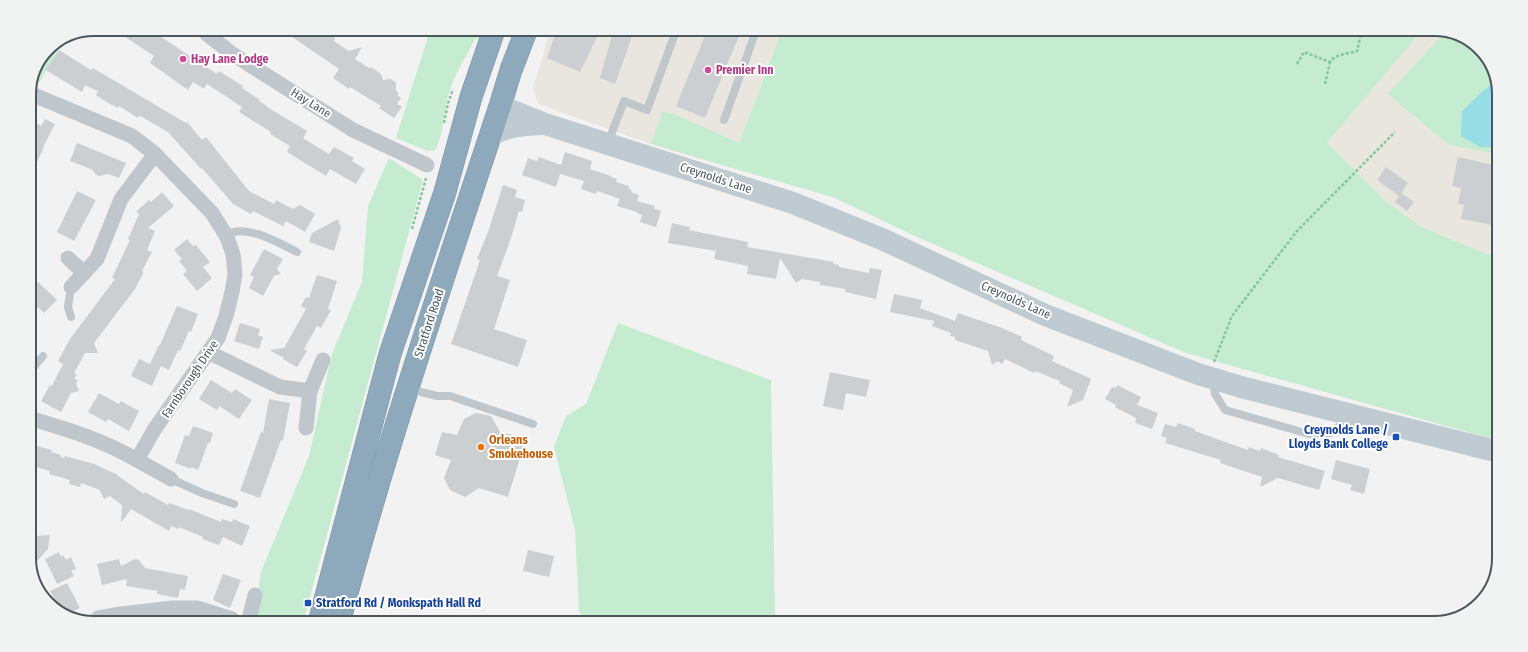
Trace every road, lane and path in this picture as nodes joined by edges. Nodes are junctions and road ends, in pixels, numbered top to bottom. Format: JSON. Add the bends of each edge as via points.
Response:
{"nodes":[{"id":1,"x":210,"y":36,"type":"edge"},
{"id":2,"x":493,"y":36,"type":"edge"},
{"id":3,"x":524,"y":36,"type":"edge"},
{"id":4,"x":674,"y":36,"type":"edge"},
{"id":5,"x":754,"y":36,"type":"edge"},
{"id":6,"x":1361,"y":36,"type":"edge"},
{"id":7,"x":1330,"y":62,"type":"junction"},
{"id":8,"x":1297,"y":64,"type":"dead end"},
{"id":9,"x":1324,"y":84,"type":"dead end"},
{"id":10,"x":36,"y":96,"type":"edge"},
{"id":11,"x":486,"y":102,"type":"junction"},
{"id":12,"x":724,"y":120,"type":"dead end"},
{"id":13,"x":544,"y":124,"type":"junction"},
{"id":14,"x":1395,"y":132,"type":"dead end"},
{"id":15,"x":490,"y":135,"type":"junction"},
{"id":16,"x":608,"y":143,"type":"junction"},
{"id":17,"x":155,"y":154,"type":"junction"},
{"id":18,"x":427,"y":165,"type":"dead end"},
{"id":19,"x":226,"y":236,"type":"junction"},
{"id":20,"x":297,"y":252,"type":"dead end"},
{"id":21,"x":68,"y":258,"type":"dead end"},
{"id":22,"x":84,"y":273,"type":"junction"},
{"id":23,"x":71,"y":287,"type":"joint"},
{"id":24,"x":71,"y":317,"type":"dead end"},
{"id":25,"x":208,"y":352,"type":"junction"},
{"id":26,"x":43,"y":356,"type":"dead end"},
{"id":27,"x":323,"y":360,"type":"dead end"},
{"id":28,"x":36,"y":364,"type":"edge"},
{"id":29,"x":1211,"y":378,"type":"junction"},
{"id":30,"x":408,"y":389,"type":"junction"},
{"id":31,"x":310,"y":391,"type":"junction"},
{"id":32,"x":1352,"y":415,"type":"junction"},
{"id":33,"x":36,"y":420,"type":"edge"},
{"id":34,"x":533,"y":424,"type":"dead end"},
{"id":35,"x":306,"y":428,"type":"dead end"},
{"id":36,"x":1492,"y":450,"type":"edge"},
{"id":37,"x":137,"y":460,"type":"junction"},
{"id":38,"x":171,"y":479,"type":"joint"},
{"id":39,"x":234,"y":504,"type":"dead end"},
{"id":40,"x":255,"y":595,"type":"dead end"},
{"id":41,"x":110,"y":616,"type":"edge"},
{"id":42,"x":222,"y":616,"type":"edge"},
{"id":43,"x":250,"y":616,"type":"edge"},
{"id":44,"x":321,"y":616,"type":"edge"},
{"id":45,"x":341,"y":616,"type":"edge"}],
"edges":[{"from":1,"to":18,"type":"street","name":"Hay Lane","via":[[231,53],[353,130]]},
{"from":2,"to":11,"type":"highway","name":"Stratford Road"},
{"from":3,"to":11,"type":"highway","name":"Stratford Road","via":[[511,70]]},
{"from":4,"to":16,"type":"lane","via":[[647,110],[624,100]]},
{"from":5,"to":12,"type":"lane"},
{"from":6,"to":7,"type":"path","via":[[1357,51],[1338,56]]},
{"from":7,"to":8,"type":"path","via":[[1304,52]]},
{"from":7,"to":9,"type":"path"},
{"from":10,"to":17,"type":"street","name":"Farnborough Drive","via":[[132,136]]},
{"from":11,"to":13,"type":"street","name":"Creynolds Lane"},
{"from":11,"to":15,"type":"highway","name":"Stratford Road"},
{"from":11,"to":44,"type":"highway","via":[[457,181],[445,192],[390,354]]},
{"from":13,"to":15,"type":"street","name":"Creynolds Lane","via":[[504,128]]},
{"from":13,"to":16,"type":"street","name":"Creynolds Lane"},
{"from":14,"to":29,"type":"path","via":[[1297,231],[1232,316],[1217,353]]},
{"from":15,"to":30,"type":"highway","name":"Stratford Road"},
{"from":16,"to":29,"type":"street","name":"Creynolds Lane","via":[[793,203],[882,239],[1045,314]]},
{"from":17,"to":19,"type":"street","name":"Farnborough Drive","via":[[212,213]]},
{"from":17,"to":22,"type":"street","via":[[121,199],[97,259]]},
{"from":19,"to":20,"type":"lane","via":[[235,232],[255,234]]},
{"from":19,"to":25,"type":"street","name":"Farnborough Drive","via":[[233,254],[235,274],[226,316],[218,338]]},
{"from":21,"to":22,"type":"street"},
{"from":22,"to":23,"type":"street"},
{"from":23,"to":24,"type":"lane","via":[[68,308]]},
{"from":25,"to":31,"type":"street","via":[[280,386]]},
{"from":25,"to":37,"type":"street","name":"Farnborough Drive","via":[[154,430]]},
{"from":26,"to":28,"type":"lane"},
{"from":27,"to":31,"type":"street"},
{"from":29,"to":32,"type":"street","name":"Creynolds Lane"},
{"from":29,"to":32,"type":"lane","via":[[1215,394],[1225,410],[1309,434],[1331,433]]},
{"from":30,"to":34,"type":"lane","via":[[437,396],[450,396]]},
{"from":30,"to":45,"type":"highway","name":"Stratford Road","via":[[363,533]]},
{"from":31,"to":35,"type":"street"},
{"from":32,"to":36,"type":"street","name":"Creynolds Lane"},
{"from":33,"to":37,"type":"street","via":[[92,437]]},
{"from":37,"to":38,"type":"street"},
{"from":38,"to":39,"type":"lane"},
{"from":40,"to":43,"type":"street"},
{"from":41,"to":42,"type":"street","via":[[178,608],[197,608]]}]}
